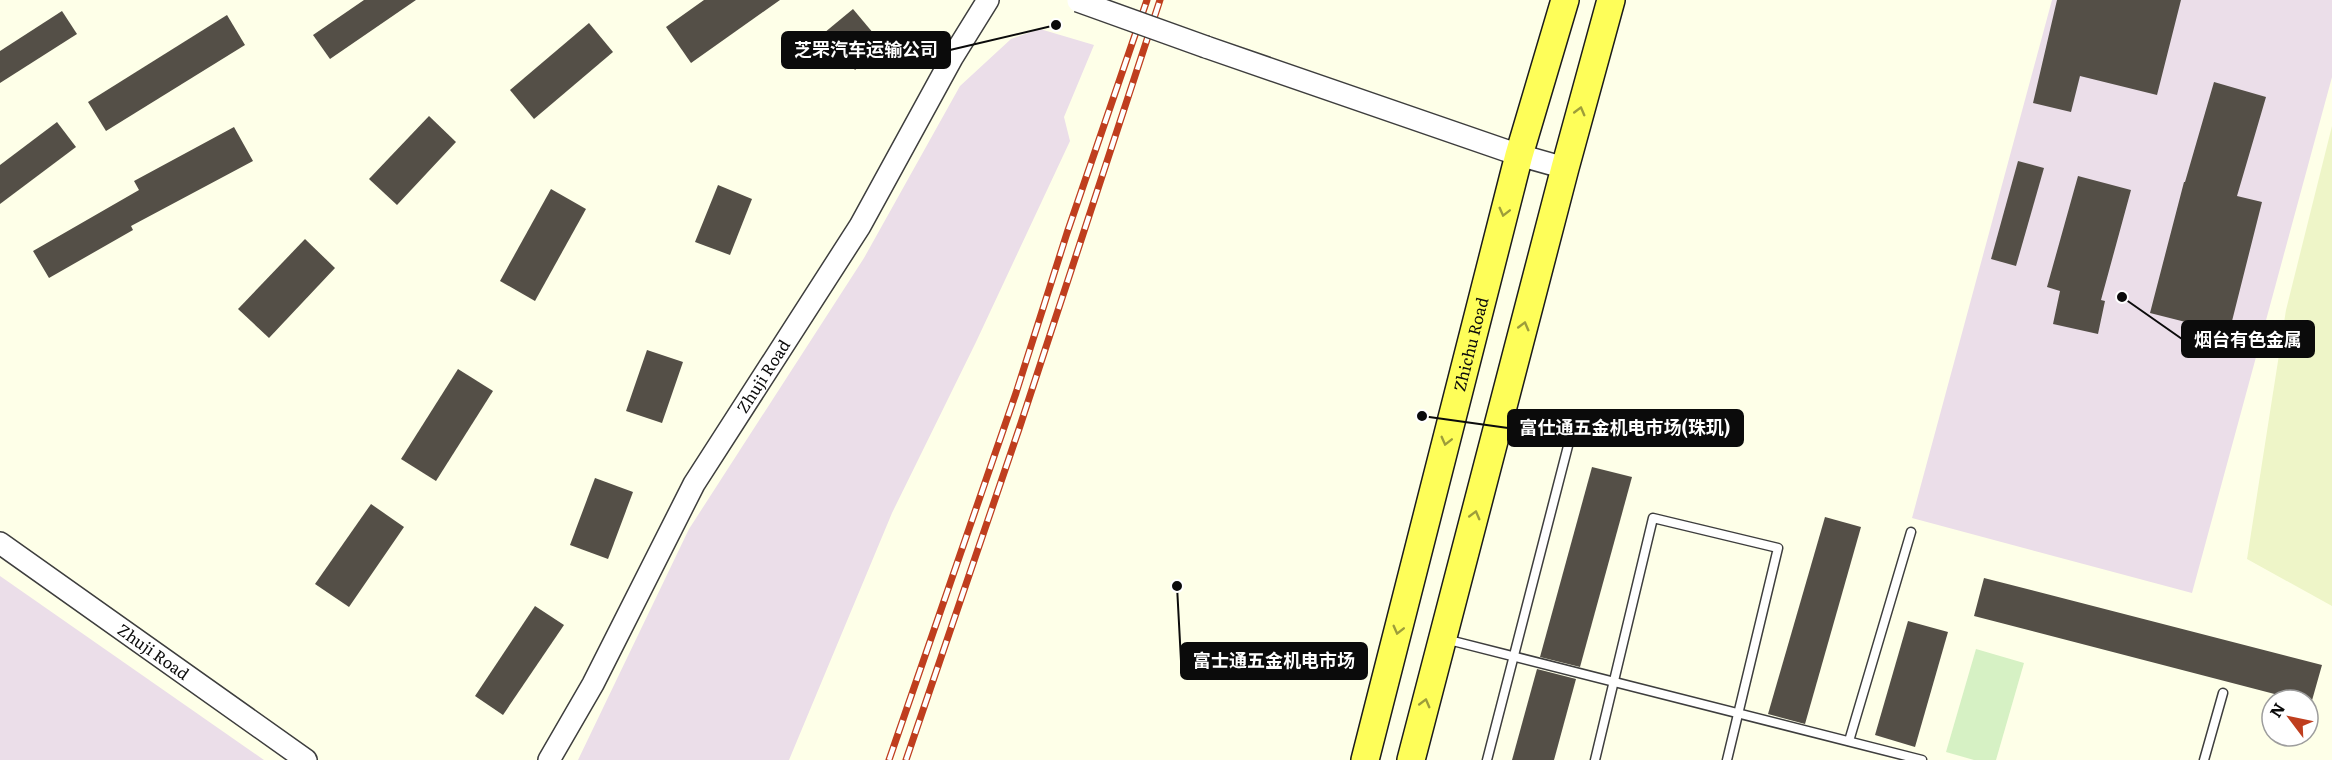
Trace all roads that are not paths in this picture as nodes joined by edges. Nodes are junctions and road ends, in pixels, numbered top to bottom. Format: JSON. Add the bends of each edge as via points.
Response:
{"nodes":[{"id":1,"x":988,"y":0,"type":"edge"},
{"id":2,"x":1565,"y":0,"type":"edge"},
{"id":3,"x":1611,"y":0,"type":"edge"},
{"id":4,"x":1074,"y":1,"type":"edge"},
{"id":5,"x":1519,"y":155,"type":"junction"},
{"id":6,"x":1565,"y":168,"type":"junction"},
{"id":7,"x":1568,"y":446,"type":"dead end"},
{"id":8,"x":1911,"y":532,"type":"dead end"},
{"id":9,"x":0,"y":543,"type":"edge"},
{"id":10,"x":1442,"y":638,"type":"junction"},
{"id":11,"x":1515,"y":657,"type":"junction"},
{"id":12,"x":1613,"y":682,"type":"junction"},
{"id":13,"x":2223,"y":693,"type":"dead end"},
{"id":14,"x":1738,"y":714,"type":"junction"},
{"id":15,"x":1849,"y":741,"type":"junction"},
{"id":16,"x":306,"y":760,"type":"edge"},
{"id":17,"x":549,"y":760,"type":"edge"},
{"id":18,"x":1365,"y":760,"type":"edge"},
{"id":19,"x":1411,"y":760,"type":"edge"},
{"id":20,"x":1487,"y":760,"type":"edge"},
{"id":21,"x":1595,"y":760,"type":"edge"},
{"id":22,"x":1727,"y":760,"type":"edge"},
{"id":23,"x":1922,"y":760,"type":"edge"},
{"id":24,"x":2204,"y":760,"type":"edge"}],
"edges":[{"from":1,"to":17,"type":"street","name":"Zhuji Road","via":[[860,226],[694,484],[593,684]]},
{"from":2,"to":5,"type":"main road","name":"Zhichu Road"},
{"from":6,"to":3,"type":"main road","one_way":true},
{"from":4,"to":5,"type":"street","bridge":true},
{"from":5,"to":6,"type":"street"},
{"from":5,"to":18,"type":"main road","name":"Zhichu Road","one_way":true},
{"from":10,"to":6,"type":"main road","one_way":true},
{"from":7,"to":11,"type":"lane"},
{"from":8,"to":15,"type":"lane"},
{"from":9,"to":16,"type":"street","name":"Zhuji Road"},
{"from":10,"to":11,"type":"lane"},
{"from":19,"to":10,"type":"main road","one_way":true},
{"from":11,"to":12,"type":"lane"},
{"from":11,"to":20,"type":"lane"},
{"from":12,"to":14,"type":"lane"},
{"from":12,"to":14,"type":"lane","via":[[1653,518],[1778,548]]},
{"from":12,"to":21,"type":"lane"},
{"from":13,"to":24,"type":"lane"},
{"from":14,"to":15,"type":"lane"},
{"from":14,"to":22,"type":"lane"},
{"from":15,"to":23,"type":"lane"}]}
